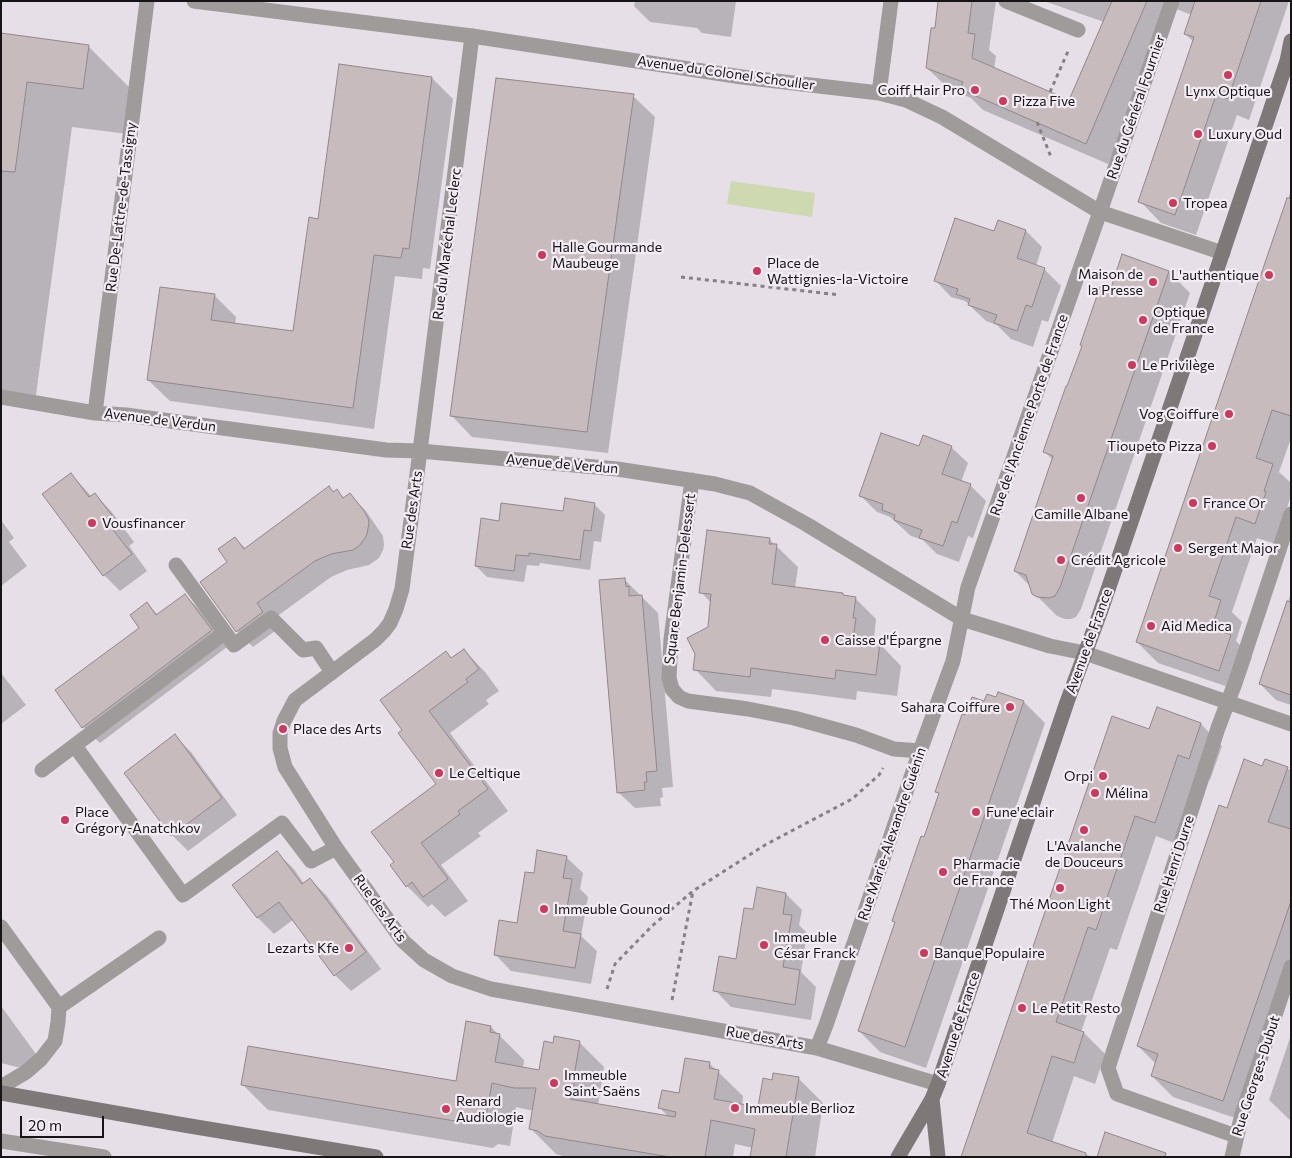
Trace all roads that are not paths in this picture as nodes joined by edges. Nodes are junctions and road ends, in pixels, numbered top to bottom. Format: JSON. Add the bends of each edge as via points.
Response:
{"nodes":[{"id":1,"x":147,"y":1,"type":"edge"},
{"id":2,"x":194,"y":1,"type":"edge"},
{"id":3,"x":892,"y":1,"type":"edge"},
{"id":4,"x":1006,"y":1,"type":"edge"},
{"id":5,"x":1172,"y":1,"type":"edge"},
{"id":6,"x":1078,"y":30,"type":"road end"},
{"id":7,"x":472,"y":36,"type":"junction"},
{"id":8,"x":1291,"y":41,"type":"edge"},
{"id":9,"x":1289,"y":62,"type":"edge"},
{"id":10,"x":879,"y":93,"type":"junction"},
{"id":11,"x":1100,"y":212,"type":"junction"},
{"id":12,"x":1223,"y":253,"type":"junction"},
{"id":13,"x":1,"y":397,"type":"edge"},
{"id":14,"x":95,"y":413,"type":"junction"},
{"id":15,"x":420,"y":451,"type":"junction"},
{"id":16,"x":692,"y":480,"type":"junction"},
{"id":17,"x":1291,"y":514,"type":"edge"},
{"id":18,"x":176,"y":565,"type":"dead end"},
{"id":19,"x":962,"y":618,"type":"junction"},
{"id":20,"x":224,"y":633,"type":"junction"},
{"id":21,"x":1085,"y":652,"type":"junction"},
{"id":22,"x":332,"y":672,"type":"junction"},
{"id":23,"x":1228,"y":702,"type":"junction"},
{"id":24,"x":1291,"y":724,"type":"edge"},
{"id":25,"x":75,"y":746,"type":"junction"},
{"id":26,"x":920,"y":751,"type":"junction"},
{"id":27,"x":42,"y":770,"type":"dead end"},
{"id":28,"x":336,"y":848,"type":"junction"},
{"id":29,"x":1,"y":927,"type":"edge"},
{"id":30,"x":159,"y":938,"type":"dead end"},
{"id":31,"x":1291,"y":968,"type":"edge"},
{"id":32,"x":59,"y":1008,"type":"junction"},
{"id":33,"x":817,"y":1048,"type":"junction"},
{"id":34,"x":938,"y":1084,"type":"junction"},
{"id":35,"x":1,"y":1087,"type":"edge"},
{"id":36,"x":1,"y":1093,"type":"edge"},
{"id":37,"x":932,"y":1099,"type":"junction"},
{"id":38,"x":1236,"y":1136,"type":"junction"},
{"id":39,"x":1,"y":1141,"type":"edge"},
{"id":40,"x":104,"y":1157,"type":"edge"},
{"id":41,"x":376,"y":1157,"type":"edge"},
{"id":42,"x":898,"y":1157,"type":"edge"},
{"id":43,"x":938,"y":1157,"type":"edge"},
{"id":44,"x":1232,"y":1157,"type":"edge"}],
"edges":[{"from":1,"to":14,"type":"street","name":"Rue De-Lattre-de-Tassigny"},
{"from":2,"to":7,"type":"street","name":"Avenue du Colonel Schouller"},
{"from":3,"to":10,"type":"street"},
{"from":4,"to":6,"type":"street"},
{"from":5,"to":11,"type":"street","name":"Rue du Général Fournier"},
{"from":7,"to":10,"type":"street","name":"Avenue du Colonel Schouller","via":[[742,77]]},
{"from":7,"to":15,"type":"street","name":"Rue du Maréchal Leclerc"},
{"from":8,"to":9,"type":"main road","name":"Avenue de France"},
{"from":9,"to":12,"type":"main road","name":"Avenue de France"},
{"from":10,"to":11,"type":"street","name":"Avenue du Colonel Schouller","via":[[906,100],[942,117]]},
{"from":11,"to":12,"type":"street","name":"Avenue du Colonel Schouller"},
{"from":11,"to":19,"type":"street","name":"Rue de l'Ancienne Porte de France","via":[[968,587]]},
{"from":12,"to":21,"type":"main road","name":"Avenue de France"},
{"from":13,"to":14,"type":"street","name":"Avenue de Verdun"},
{"from":14,"to":15,"type":"street","name":"Avenue de Verdun","via":[[386,450]]},
{"from":15,"to":16,"type":"street","name":"Avenue de Verdun","via":[[618,469]]},
{"from":15,"to":22,"type":"street","name":"Rue des Arts","via":[[402,589],[396,609],[390,623],[375,640]]},
{"from":16,"to":19,"type":"street","name":"Avenue de Verdun","via":[[750,493]]},
{"from":16,"to":26,"type":"street","name":"Square Benjamin-Delessert","via":[[671,639],[669,678],[672,689],[688,701],[794,718],[894,749]]},
{"from":17,"to":23,"type":"street","name":"Rue Henri Durre"},
{"from":18,"to":20,"type":"street"},
{"from":19,"to":21,"type":"street","name":"Avenue de Verdun","via":[[1050,646]]},
{"from":19,"to":26,"type":"street","name":"Rue Marie-Alexandre Guénin","via":[[953,661]]},
{"from":20,"to":22,"type":"street","via":[[234,645],[271,618],[304,650],[316,648]]},
{"from":20,"to":25,"type":"street"},
{"from":21,"to":23,"type":"street","name":"Avenue de Verdun"},
{"from":21,"to":34,"type":"main road","name":"Avenue de France"},
{"from":22,"to":28,"type":"street","name":"Rue des Arts","via":[[295,700],[284,720],[280,748],[285,767]]},
{"from":23,"to":24,"type":"street","name":"Avenue de Verdun"},
{"from":23,"to":38,"type":"street","name":"Rue Henri Durre","via":[[1108,1068],[1117,1094]]},
{"from":25,"to":27,"type":"street"},
{"from":25,"to":28,"type":"street","via":[[183,895],[282,822],[311,861]]},
{"from":26,"to":33,"type":"street","name":"Rue Marie-Alexandre Guénin"},
{"from":28,"to":33,"type":"street","name":"Rue des Arts","via":[[402,941],[424,960],[452,976],[491,989]]},
{"from":29,"to":32,"type":"street"},
{"from":30,"to":32,"type":"street"},
{"from":31,"to":38,"type":"street","name":"Rue Georges-Dubut"},
{"from":32,"to":35,"type":"street","via":[[55,1040],[41,1059]]},
{"from":33,"to":34,"type":"street","name":"Rue des Arts"},
{"from":34,"to":37,"type":"main road","name":"Avenue de France"},
{"from":36,"to":41,"type":"main road"},
{"from":37,"to":42,"type":"main road","name":"Avenue de France"},
{"from":37,"to":43,"type":"main road"},
{"from":38,"to":44,"type":"street","name":"Rue Georges-Dubut"},
{"from":39,"to":40,"type":"street"}]}
